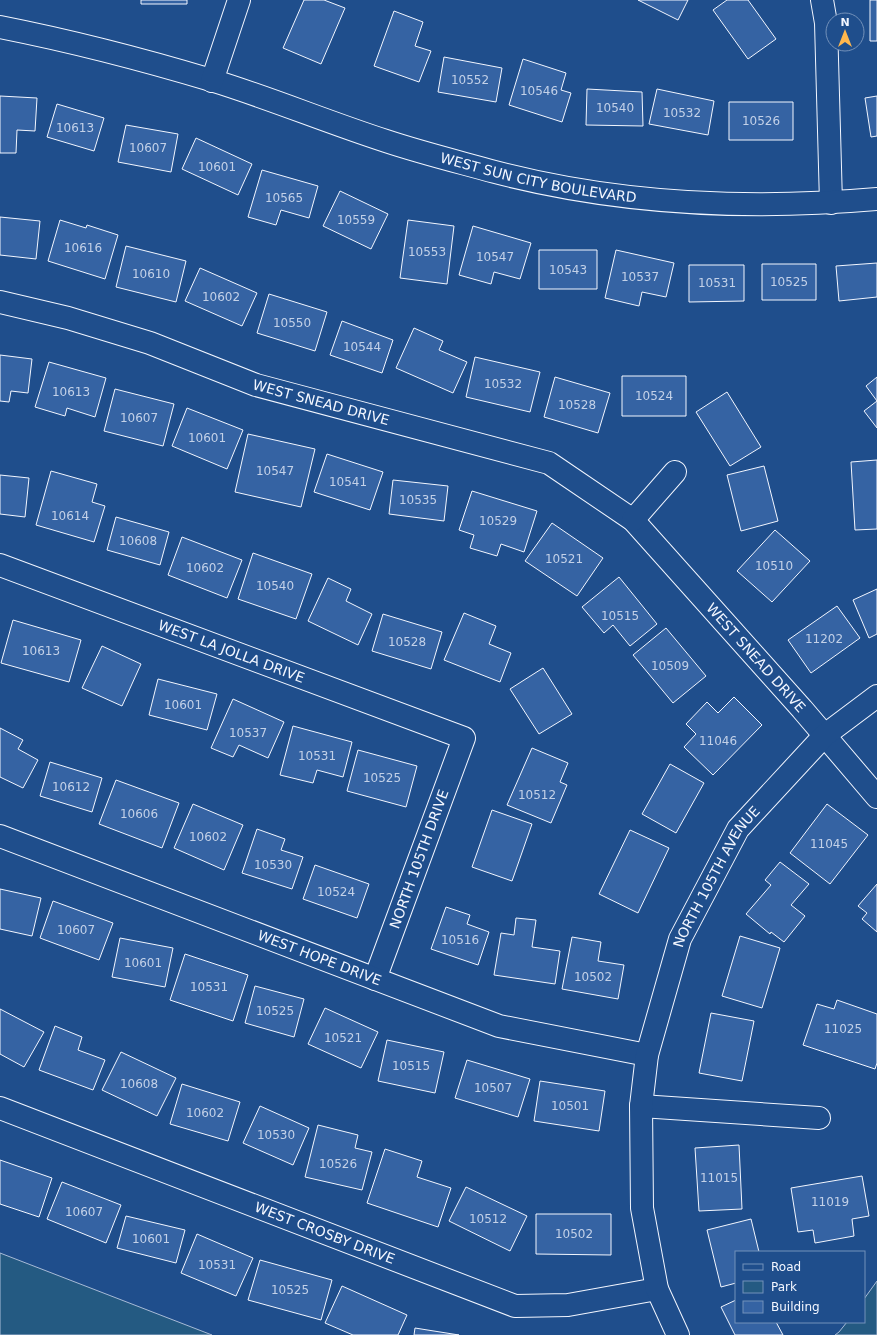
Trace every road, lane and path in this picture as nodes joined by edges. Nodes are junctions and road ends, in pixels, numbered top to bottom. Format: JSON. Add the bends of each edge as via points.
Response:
{"nodes":[{"id":1,"x":239,"y":0,"type":"edge"},
{"id":2,"x":822,"y":0,"type":"edge"},
{"id":3,"x":0,"y":27,"type":"edge"},
{"id":4,"x":212,"y":81,"type":"junction"},
{"id":5,"x":877,"y":199,"type":"edge"},
{"id":6,"x":831,"y":203,"type":"junction"},
{"id":7,"x":0,"y":302,"type":"edge"},
{"id":8,"x":674,"y":472,"type":"dead end"},
{"id":9,"x":632,"y":520,"type":"junction"},
{"id":10,"x":0,"y":565,"type":"edge"},
{"id":11,"x":877,"y":696,"type":"edge"},
{"id":12,"x":825,"y":735,"type":"junction"},
{"id":13,"x":464,"y":738,"type":"joint"},
{"id":14,"x":877,"y":797,"type":"edge"},
{"id":15,"x":0,"y":836,"type":"edge"},
{"id":16,"x":374,"y":979,"type":"junction"},
{"id":17,"x":647,"y":1055,"type":"junction"},
{"id":18,"x":641,"y":1106,"type":"junction"},
{"id":19,"x":0,"y":1108,"type":"edge"},
{"id":20,"x":819,"y":1118,"type":"dead end"},
{"id":21,"x":657,"y":1289,"type":"junction"},
{"id":22,"x":678,"y":1335,"type":"edge"}],
"edges":[{"from":1,"to":4,"type":"street"},
{"from":2,"to":6,"type":"street","via":[[826,23]]},
{"from":3,"to":4,"type":"street","name":"WEST SUN CITY BOULEVARD","via":[[95,48]]},
{"from":4,"to":6,"type":"street","name":"WEST SUN CITY BOULEVARD","via":[[387,142],[497,172],[576,189],[699,202]]},
{"from":5,"to":6,"type":"street","name":"WEST SUN CITY BOULEVARD"},
{"from":7,"to":9,"type":"street","name":"WEST SNEAD DRIVE","via":[[68,318],[150,343],[256,385],[549,463]]},
{"from":8,"to":9,"type":"street"},
{"from":9,"to":12,"type":"street","name":"WEST SNEAD DRIVE"},
{"from":10,"to":13,"type":"street","name":"WEST LA JOLLA DRIVE"},
{"from":11,"to":12,"type":"street","name":"NORTH 105TH AVENUE"},
{"from":12,"to":14,"type":"street","name":"WEST SNEAD DRIVE"},
{"from":12,"to":17,"type":"street","name":"NORTH 105TH AVENUE","via":[[738,829],[680,939]]},
{"from":13,"to":16,"type":"street","name":"NORTH 105TH DRIVE"},
{"from":15,"to":16,"type":"street","name":"WEST HOPE DRIVE"},
{"from":16,"to":17,"type":"street","name":"WEST HOPE DRIVE","via":[[499,1026]]},
{"from":17,"to":18,"type":"street","name":"NORTH 105TH AVENUE"},
{"from":18,"to":20,"type":"street"},
{"from":18,"to":21,"type":"street","name":"NORTH 105TH AVENUE","via":[[642,1208]]},
{"from":19,"to":21,"type":"street","name":"WEST CROSBY DRIVE","via":[[515,1306],[568,1305]]},
{"from":21,"to":22,"type":"street","name":"NORTH 105TH AVENUE"}]}
